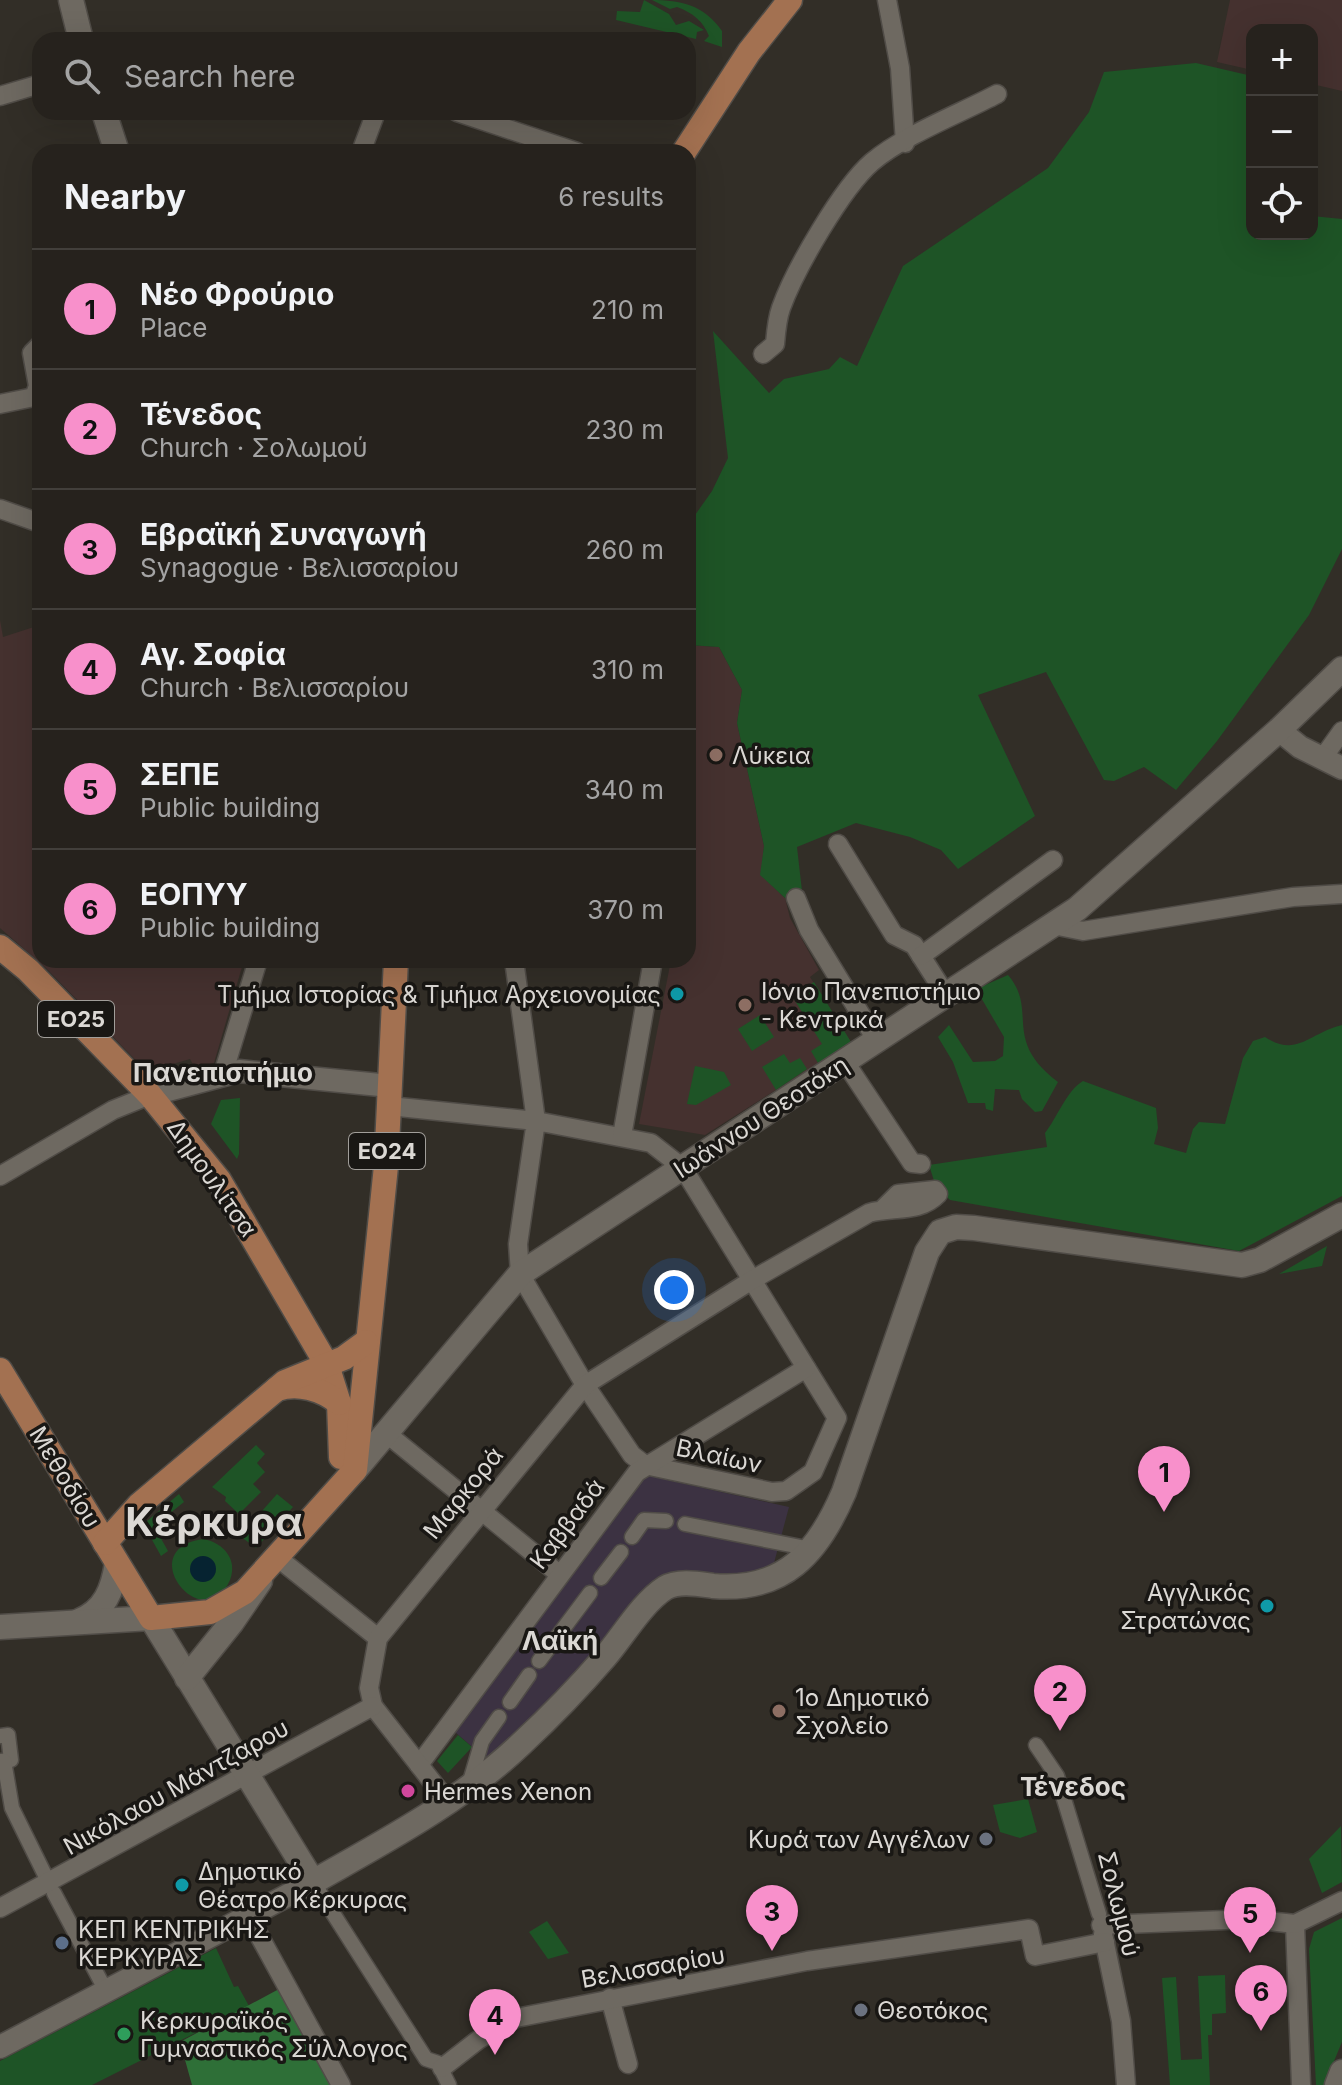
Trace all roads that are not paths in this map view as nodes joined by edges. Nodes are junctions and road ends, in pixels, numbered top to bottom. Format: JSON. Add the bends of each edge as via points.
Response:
{"nodes":[{"id":1,"x":71,"y":0,"type":"edge"},
{"id":2,"x":790,"y":0,"type":"edge"},
{"id":3,"x":887,"y":0,"type":"edge"},
{"id":4,"x":79,"y":32,"type":"edge"},
{"id":5,"x":32,"y":86,"type":"edge"},
{"id":6,"x":997,"y":94,"type":"dead end"},
{"id":7,"x":0,"y":96,"type":"edge"},
{"id":8,"x":107,"y":120,"type":"edge"},
{"id":9,"x":373,"y":120,"type":"edge"},
{"id":10,"x":481,"y":120,"type":"edge"},
{"id":11,"x":905,"y":143,"type":"junction"},
{"id":12,"x":114,"y":144,"type":"edge"},
{"id":13,"x":364,"y":144,"type":"edge"},
{"id":14,"x":553,"y":144,"type":"edge"},
{"id":15,"x":689,"y":144,"type":"edge"},
{"id":16,"x":763,"y":354,"type":"dead end"},
{"id":17,"x":32,"y":397,"type":"edge"},
{"id":18,"x":0,"y":404,"type":"edge"},
{"id":19,"x":0,"y":509,"type":"edge"},
{"id":20,"x":32,"y":520,"type":"edge"},
{"id":21,"x":1342,"y":669,"type":"edge"},
{"id":22,"x":1279,"y":730,"type":"junction"},
{"id":23,"x":1342,"y":731,"type":"edge"},
{"id":24,"x":1332,"y":763,"type":"edge"},
{"id":25,"x":838,"y":844,"type":"dead end"},
{"id":26,"x":1053,"y":860,"type":"dead end"},
{"id":27,"x":1342,"y":894,"type":"edge"},
{"id":28,"x":796,"y":898,"type":"dead end"},
{"id":29,"x":1053,"y":925,"type":"junction"},
{"id":30,"x":1,"y":949,"type":"edge"},
{"id":31,"x":921,"y":956,"type":"junction"},
{"id":32,"x":256,"y":968,"type":"edge"},
{"id":33,"x":396,"y":968,"type":"edge"},
{"id":34,"x":515,"y":968,"type":"edge"},
{"id":35,"x":652,"y":968,"type":"edge"},
{"id":36,"x":946,"y":995,"type":"junction"},
{"id":37,"x":877,"y":1041,"type":"junction"},
{"id":38,"x":845,"y":1062,"type":"junction"},
{"id":39,"x":223,"y":1074,"type":"junction"},
{"id":40,"x":150,"y":1095,"type":"junction"},
{"id":41,"x":390,"y":1096,"type":"junction"},
{"id":42,"x":536,"y":1121,"type":"junction"},
{"id":43,"x":622,"y":1136,"type":"junction"},
{"id":44,"x":921,"y":1164,"type":"dead end"},
{"id":45,"x":683,"y":1168,"type":"junction"},
{"id":46,"x":0,"y":1176,"type":"edge"},
{"id":47,"x":883,"y":1209,"type":"dead end"},
{"id":48,"x":1342,"y":1215,"type":"edge"},
{"id":49,"x":520,"y":1274,"type":"junction"},
{"id":50,"x":752,"y":1280,"type":"junction"},
{"id":51,"x":366,"y":1342,"type":"junction"},
{"id":52,"x":327,"y":1365,"type":"junction"},
{"id":53,"x":806,"y":1368,"type":"junction"},
{"id":54,"x":2,"y":1379,"type":"edge"},
{"id":55,"x":585,"y":1385,"type":"junction"},
{"id":56,"x":277,"y":1389,"type":"junction"},
{"id":57,"x":339,"y":1403,"type":"junction"},
{"id":58,"x":386,"y":1433,"type":"junction"},
{"id":59,"x":645,"y":1465,"type":"junction"},
{"id":60,"x":347,"y":1478,"type":"junction"},
{"id":61,"x":481,"y":1510,"type":"junction"},
{"id":62,"x":666,"y":1521,"type":"dead end"},
{"id":63,"x":685,"y":1524,"type":"dead end"},
{"id":64,"x":632,"y":1537,"type":"dead end"},
{"id":65,"x":811,"y":1549,"type":"junction"},
{"id":66,"x":284,"y":1551,"type":"junction"},
{"id":67,"x":621,"y":1552,"type":"dead end"},
{"id":68,"x":111,"y":1553,"type":"junction"},
{"id":69,"x":559,"y":1574,"type":"junction"},
{"id":70,"x":261,"y":1578,"type":"junction"},
{"id":71,"x":601,"y":1578,"type":"dead end"},
{"id":72,"x":590,"y":1593,"type":"dead end"},
{"id":73,"x":151,"y":1618,"type":"junction"},
{"id":74,"x":79,"y":1621,"type":"junction"},
{"id":75,"x":0,"y":1627,"type":"edge"},
{"id":76,"x":378,"y":1638,"type":"junction"},
{"id":77,"x":539,"y":1661,"type":"dead end"},
{"id":78,"x":529,"y":1675,"type":"dead end"},
{"id":79,"x":187,"y":1678,"type":"junction"},
{"id":80,"x":510,"y":1702,"type":"dead end"},
{"id":81,"x":373,"y":1706,"type":"junction"},
{"id":82,"x":499,"y":1717,"type":"dead end"},
{"id":83,"x":0,"y":1729,"type":"edge"},
{"id":84,"x":0,"y":1736,"type":"edge"},
{"id":85,"x":1036,"y":1745,"type":"dead end"},
{"id":86,"x":2,"y":1761,"type":"edge"},
{"id":87,"x":419,"y":1765,"type":"junction"},
{"id":88,"x":247,"y":1775,"type":"junction"},
{"id":89,"x":471,"y":1778,"type":"dead end"},
{"id":90,"x":448,"y":1802,"type":"junction"},
{"id":91,"x":6,"y":1808,"type":"edge"},
{"id":92,"x":45,"y":1875,"type":"dead end"},
{"id":93,"x":313,"y":1882,"type":"junction"},
{"id":94,"x":54,"y":1893,"type":"dead end"},
{"id":95,"x":1342,"y":1901,"type":"edge"},
{"id":96,"x":0,"y":1908,"type":"edge"},
{"id":97,"x":249,"y":1917,"type":"junction"},
{"id":98,"x":1295,"y":1924,"type":"junction"},
{"id":99,"x":1102,"y":1927,"type":"junction"},
{"id":100,"x":106,"y":1991,"type":"junction"},
{"id":101,"x":610,"y":1998,"type":"junction"},
{"id":102,"x":0,"y":2047,"type":"edge"},
{"id":103,"x":628,"y":2064,"type":"dead end"},
{"id":104,"x":1342,"y":2072,"type":"edge"},
{"id":105,"x":446,"y":2076,"type":"edge"},
{"id":106,"x":341,"y":2085,"type":"edge"},
{"id":107,"x":1126,"y":2085,"type":"edge"},
{"id":108,"x":1301,"y":2085,"type":"edge"},
{"id":109,"x":1337,"y":2085,"type":"edge"}],
"edges":[{"from":1,"to":4,"type":"main road"},
{"from":2,"to":15,"type":"main road"},
{"from":3,"to":11,"type":"street","via":[[900,68]]},
{"from":5,"to":7,"type":"street"},
{"from":6,"to":11,"type":"street"},
{"from":8,"to":12,"type":"main road"},
{"from":9,"to":13,"type":"street"},
{"from":10,"to":14,"type":"street"},
{"from":11,"to":16,"type":"street","via":[[863,171],[835,210],[784,300],[775,344]]},
{"from":17,"to":18,"type":"street"},
{"from":19,"to":20,"type":"street"},
{"from":21,"to":22,"type":"main road","name":"Ιωάννου Θεοτόκη"},
{"from":22,"to":24,"type":"street"},
{"from":22,"to":29,"type":"main road","name":"Ιωάννου Θεοτόκη","via":[[1116,878]]},
{"from":23,"to":24,"type":"street"},
{"from":25,"to":31,"type":"street","via":[[894,935],[911,943]]},
{"from":26,"to":31,"type":"street"},
{"from":27,"to":29,"type":"street","via":[[1088,930]]},
{"from":28,"to":37,"type":"street","via":[[809,930]]},
{"from":29,"to":36,"type":"main road","name":"Ιωάννου Θεοτόκη"},
{"from":30,"to":40,"type":"main road","name":"Δημουλίτσα","number":"ΕΟ25"},
{"from":31,"to":36,"type":"street"},
{"from":32,"to":39,"type":"street"},
{"from":33,"to":41,"type":"main road","number":"ΕΟ24"},
{"from":34,"to":42,"type":"street"},
{"from":35,"to":43,"type":"street"},
{"from":36,"to":37,"type":"main road","name":"Ιωάννου Θεοτόκη"},
{"from":37,"to":38,"type":"main road","name":"Ιωάννου Θεοτόκη"},
{"from":38,"to":44,"type":"street","via":[[912,1163]]},
{"from":38,"to":45,"type":"main road","name":"Ιωάννου Θεοτόκη"},
{"from":39,"to":40,"type":"street"},
{"from":39,"to":41,"type":"street","via":[[259,1071]]},
{"from":40,"to":46,"type":"street","via":[[113,1110]]},
{"from":40,"to":52,"type":"main road","name":"Δημουλίτσα","number":"ΕΟ25","via":[[219,1180]]},
{"from":41,"to":42,"type":"street"},
{"from":41,"to":51,"type":"main road","number":"ΕΟ24"},
{"from":42,"to":43,"type":"street"},
{"from":42,"to":49,"type":"street","via":[[518,1244]]},
{"from":43,"to":45,"type":"street","via":[[651,1143]]},
{"from":45,"to":49,"type":"main road","name":"Ιωάννου Θεοτόκη"},
{"from":45,"to":50,"type":"street"},
{"from":47,"to":50,"type":"street","name":"Μαρκορά"},
{"from":48,"to":65,"type":"main road","via":[[1269,1256],[1242,1265],[974,1228],[940,1232],[927,1252],[844,1492]]},
{"from":49,"to":55,"type":"street"},
{"from":49,"to":58,"type":"main road","name":"Ιωάννου Θεοτόκη"},
{"from":50,"to":53,"type":"street"},
{"from":50,"to":55,"type":"street","name":"Μαρκορά"},
{"from":51,"to":52,"type":"main road"},
{"from":51,"to":60,"type":"main road","number":"ΕΟ24"},
{"from":52,"to":56,"type":"main road","via":[[299,1374]]},
{"from":52,"to":57,"type":"main road","number":"ΕΟ25"},
{"from":53,"to":59,"type":"street","name":"Καββαδά"},
{"from":53,"to":59,"type":"street","name":"Βλαίων","via":[[837,1418],[813,1472],[786,1491]]},
{"from":54,"to":68,"type":"main road","name":"Μεθοδίου"},
{"from":55,"to":59,"type":"street","via":[[632,1455]]},
{"from":55,"to":61,"type":"street","name":"Μαρκορά"},
{"from":56,"to":57,"type":"main road","via":[[311,1389]]},
{"from":56,"to":68,"type":"main road","via":[[139,1505]]},
{"from":57,"to":60,"type":"main road"},
{"from":58,"to":60,"type":"main road","name":"Ιωάννου Θεοτόκη"},
{"from":58,"to":61,"type":"street"},
{"from":59,"to":69,"type":"street","name":"Καββαδά"},
{"from":60,"to":66,"type":"main road"},
{"from":61,"to":69,"type":"street"},
{"from":61,"to":76,"type":"street","name":"Μαρκορά"},
{"from":62,"to":64,"type":"street","via":[[644,1520]]},
{"from":63,"to":65,"type":"street"},
{"from":65,"to":90,"type":"main road","via":[[785,1573],[762,1583],[666,1587],[522,1743]]},
{"from":66,"to":70,"type":"main road"},
{"from":66,"to":76,"type":"street"},
{"from":67,"to":71,"type":"street"},
{"from":68,"to":73,"type":"main road","name":"Μεθοδίου"},
{"from":68,"to":74,"type":"main road","via":[[108,1597],[96,1614]]},
{"from":69,"to":87,"type":"street","name":"Καββαδά"},
{"from":70,"to":73,"type":"main road","via":[[210,1612]]},
{"from":70,"to":79,"type":"main road"},
{"from":72,"to":77,"type":"street"},
{"from":73,"to":74,"type":"main road"},
{"from":73,"to":79,"type":"main road"},
{"from":74,"to":75,"type":"main road"},
{"from":76,"to":81,"type":"street","name":"Μαρκορά","via":[[369,1688]]},
{"from":78,"to":80,"type":"street"},
{"from":79,"to":88,"type":"main road"},
{"from":81,"to":87,"type":"street"},
{"from":81,"to":88,"type":"street","name":"Νικόλαου Μάντζαρου"},
{"from":82,"to":89,"type":"street","via":[[482,1741]]},
{"from":83,"to":84,"type":"street"},
{"from":84,"to":86,"type":"street","via":[[8,1735],[11,1760]]},
{"from":85,"to":99,"type":"street","name":"Σολωμού","via":[[1057,1776]]},
{"from":86,"to":91,"type":"street"},
{"from":87,"to":90,"type":"street"},
{"from":88,"to":93,"type":"main road"},
{"from":88,"to":96,"type":"street","name":"Νικόλαου Μάντζαρου"},
{"from":90,"to":93,"type":"main road"},
{"from":91,"to":92,"type":"street"},
{"from":93,"to":97,"type":"street"},
{"from":93,"to":105,"type":"street","via":[[426,2059]]},
{"from":94,"to":100,"type":"street"},
{"from":95,"to":98,"type":"street"},
{"from":97,"to":100,"type":"street"},
{"from":97,"to":106,"type":"street"},
{"from":98,"to":99,"type":"street","via":[[1250,1919]]},
{"from":98,"to":108,"type":"street"},
{"from":99,"to":101,"type":"street","name":"Βελισσαρίου","via":[[1035,1956],[1029,1929],[807,1961]]},
{"from":99,"to":107,"type":"street","name":"Σολωμού","via":[[1121,2021]]},
{"from":100,"to":102,"type":"street"},
{"from":101,"to":103,"type":"street"},
{"from":101,"to":105,"type":"street","name":"Βελισσαρίου","via":[[516,2018],[478,2040]]},
{"from":104,"to":109,"type":"main road"}]}
